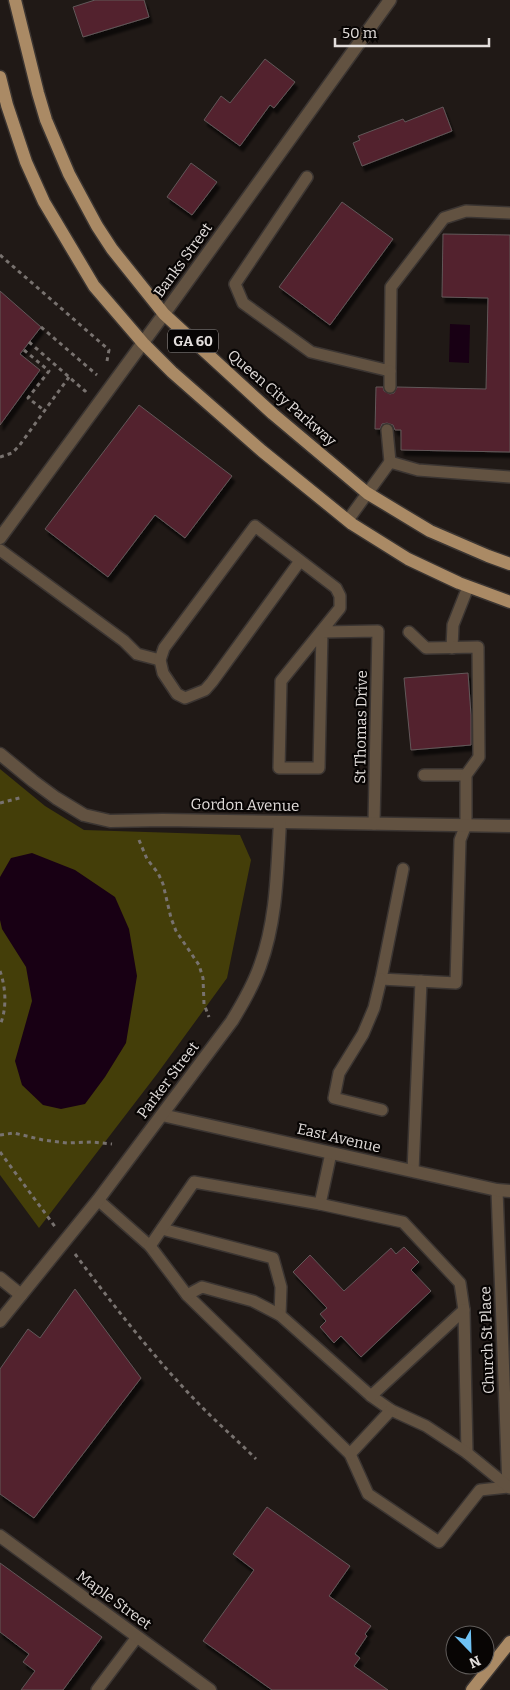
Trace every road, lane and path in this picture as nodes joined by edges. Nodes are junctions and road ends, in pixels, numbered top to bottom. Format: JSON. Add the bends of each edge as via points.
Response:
{"nodes":[{"id":1,"x":15,"y":0,"type":"edge"},
{"id":2,"x":390,"y":0,"type":"edge"},
{"id":3,"x":0,"y":77,"type":"edge"},
{"id":4,"x":307,"y":177,"type":"dead end"},
{"id":5,"x":510,"y":213,"type":"edge"},
{"id":6,"x":0,"y":255,"type":"edge"},
{"id":7,"x":164,"y":314,"type":"junction"},
{"id":8,"x":41,"y":327,"type":"dead end"},
{"id":9,"x":29,"y":342,"type":"dead end"},
{"id":10,"x":142,"y":343,"type":"junction"},
{"id":11,"x":24,"y":350,"type":"dead end"},
{"id":12,"x":390,"y":371,"type":"junction"},
{"id":13,"x":69,"y":377,"type":"junction"},
{"id":14,"x":91,"y":383,"type":"dead end"},
{"id":15,"x":390,"y":387,"type":"dead end"},
{"id":16,"x":45,"y":411,"type":"junction"},
{"id":17,"x":387,"y":430,"type":"dead end"},
{"id":18,"x":0,"y":457,"type":"edge"},
{"id":19,"x":390,"y":462,"type":"junction"},
{"id":20,"x":510,"y":477,"type":"edge"},
{"id":21,"x":367,"y":493,"type":"junction"},
{"id":22,"x":348,"y":520,"type":"junction"},
{"id":23,"x":0,"y":538,"type":"edge"},
{"id":24,"x":0,"y":550,"type":"edge"},
{"id":25,"x":300,"y":561,"type":"junction"},
{"id":26,"x":510,"y":564,"type":"edge"},
{"id":27,"x":468,"y":587,"type":"junction"},
{"id":28,"x":510,"y":602,"type":"edge"},
{"id":29,"x":322,"y":632,"type":"junction"},
{"id":30,"x":408,"y":632,"type":"dead end"},
{"id":31,"x":452,"y":648,"type":"junction"},
{"id":32,"x":160,"y":660,"type":"junction"},
{"id":33,"x":0,"y":754,"type":"edge"},
{"id":34,"x":424,"y":775,"type":"dead end"},
{"id":35,"x":466,"y":775,"type":"junction"},
{"id":36,"x":23,"y":797,"type":"dead end"},
{"id":37,"x":0,"y":803,"type":"edge"},
{"id":38,"x":280,"y":822,"type":"junction"},
{"id":39,"x":374,"y":824,"type":"junction"},
{"id":40,"x":466,"y":825,"type":"junction"},
{"id":41,"x":510,"y":826,"type":"edge"},
{"id":42,"x":139,"y":840,"type":"dead end"},
{"id":43,"x":403,"y":869,"type":"dead end"},
{"id":44,"x":0,"y":971,"type":"edge"},
{"id":45,"x":381,"y":979,"type":"junction"},
{"id":46,"x":421,"y":981,"type":"junction"},
{"id":47,"x":209,"y":1017,"type":"dead end"},
{"id":48,"x":0,"y":1025,"type":"edge"},
{"id":49,"x":382,"y":1110,"type":"dead end"},
{"id":50,"x":162,"y":1115,"type":"junction"},
{"id":51,"x":0,"y":1135,"type":"edge"},
{"id":52,"x":112,"y":1144,"type":"dead end"},
{"id":53,"x":0,"y":1152,"type":"edge"},
{"id":54,"x":331,"y":1153,"type":"junction"},
{"id":55,"x":412,"y":1171,"type":"junction"},
{"id":56,"x":496,"y":1190,"type":"junction"},
{"id":57,"x":510,"y":1191,"type":"edge"},
{"id":58,"x":98,"y":1200,"type":"junction"},
{"id":59,"x":320,"y":1204,"type":"junction"},
{"id":60,"x":55,"y":1227,"type":"dead end"},
{"id":61,"x":162,"y":1229,"type":"junction"},
{"id":62,"x":150,"y":1246,"type":"junction"},
{"id":63,"x":74,"y":1253,"type":"dead end"},
{"id":64,"x":0,"y":1278,"type":"edge"},
{"id":65,"x":21,"y":1295,"type":"junction"},
{"id":66,"x":187,"y":1295,"type":"junction"},
{"id":67,"x":464,"y":1310,"type":"junction"},
{"id":68,"x":280,"y":1315,"type":"junction"},
{"id":69,"x":0,"y":1321,"type":"edge"},
{"id":70,"x":372,"y":1396,"type":"junction"},
{"id":71,"x":391,"y":1410,"type":"junction"},
{"id":72,"x":468,"y":1453,"type":"junction"},
{"id":73,"x":350,"y":1454,"type":"junction"},
{"id":74,"x":256,"y":1459,"type":"dead end"},
{"id":75,"x":509,"y":1488,"type":"edge"},
{"id":76,"x":0,"y":1536,"type":"edge"},
{"id":77,"x":137,"y":1637,"type":"junction"},
{"id":78,"x":510,"y":1642,"type":"edge"},
{"id":79,"x":205,"y":1689,"type":"edge"},
{"id":80,"x":97,"y":1690,"type":"edge"},
{"id":81,"x":472,"y":1690,"type":"edge"}],
"edges":[{"from":1,"to":7,"type":"main road","name":"Queen City Parkway","number":"GA 60","via":[[46,120],[69,174],[112,249]]},
{"from":2,"to":7,"type":"street","name":"Banks Street"},
{"from":3,"to":10,"type":"main road","number":"GA 60","via":[[26,162],[44,202],[94,286]]},
{"from":4,"to":12,"type":"lane","via":[[236,284],[242,303],[311,352]]},
{"from":5,"to":12,"type":"lane","via":[[466,211],[444,218],[391,287]]},
{"from":6,"to":8,"type":"path","via":[[109,350],[108,359],[97,375]]},
{"from":7,"to":10,"type":"street","name":"Banks Street"},
{"from":7,"to":21,"type":"main road","name":"Queen City Parkway","number":"GA 60","via":[[273,414]]},
{"from":9,"to":13,"type":"path"},
{"from":10,"to":22,"type":"main road","number":"GA 60","via":[[262,450]]},
{"from":10,"to":23,"type":"street","name":"Banks Street"},
{"from":11,"to":16,"type":"path","via":[[49,371],[28,398]]},
{"from":12,"to":15,"type":"lane"},
{"from":13,"to":14,"type":"path","via":[[85,391]]},
{"from":13,"to":16,"type":"path"},
{"from":16,"to":18,"type":"path","via":[[19,446],[12,453]]},
{"from":17,"to":19,"type":"lane"},
{"from":19,"to":20,"type":"lane","via":[[418,470]]},
{"from":19,"to":21,"type":"lane"},
{"from":21,"to":22,"type":"lane"},
{"from":21,"to":26,"type":"main road","name":"Queen City Parkway","number":"GA 60","via":[[430,531]]},
{"from":22,"to":27,"type":"main road","number":"GA 60","via":[[408,559]]},
{"from":24,"to":32,"type":"lane","via":[[137,654]]},
{"from":25,"to":29,"type":"lane","via":[[336,588],[340,596],[340,608]]},
{"from":25,"to":32,"type":"lane","via":[[255,526],[164,648]]},
{"from":25,"to":32,"type":"lane","via":[[205,690],[185,698],[177,694],[163,673]]},
{"from":27,"to":28,"type":"main road","number":"GA 60"},
{"from":27,"to":31,"type":"lane","via":[[453,625]]},
{"from":29,"to":29,"type":"lane","via":[[319,768],[279,768],[281,681]]},
{"from":29,"to":39,"type":"lane","name":"St Thomas Drive","via":[[378,631]]},
{"from":30,"to":31,"type":"lane","via":[[426,648]]},
{"from":31,"to":35,"type":"lane","via":[[478,647],[479,757]]},
{"from":33,"to":38,"type":"street","name":"Gordon Avenue","via":[[56,798],[84,815],[110,821]]},
{"from":34,"to":35,"type":"lane"},
{"from":35,"to":40,"type":"lane"},
{"from":36,"to":37,"type":"path"},
{"from":38,"to":39,"type":"street","name":"Gordon Avenue"},
{"from":38,"to":50,"type":"street","name":"Parker Street","via":[[274,907],[260,966],[232,1021]]},
{"from":39,"to":40,"type":"street","name":"Gordon Avenue"},
{"from":40,"to":41,"type":"street","name":"Gordon Avenue"},
{"from":40,"to":46,"type":"lane","via":[[460,840],[456,983]]},
{"from":42,"to":47,"type":"path","via":[[163,884],[176,931],[199,965]]},
{"from":43,"to":45,"type":"lane"},
{"from":44,"to":48,"type":"path","via":[[5,992],[4,1016]]},
{"from":45,"to":46,"type":"lane"},
{"from":45,"to":49,"type":"lane","via":[[363,1034],[339,1073],[334,1098]]},
{"from":46,"to":55,"type":"lane"},
{"from":50,"to":54,"type":"street","name":"East Avenue"},
{"from":50,"to":58,"type":"street","name":"Parker Street"},
{"from":51,"to":52,"type":"path","via":[[14,1133],[67,1143]]},
{"from":53,"to":60,"type":"path"},
{"from":54,"to":55,"type":"street","name":"East Avenue"},
{"from":54,"to":59,"type":"lane"},
{"from":55,"to":56,"type":"street","name":"East Avenue"},
{"from":56,"to":57,"type":"street","name":"East Avenue"},
{"from":56,"to":75,"type":"lane","name":"Church St Place"},
{"from":58,"to":62,"type":"lane"},
{"from":58,"to":65,"type":"street","name":"Parker Street"},
{"from":59,"to":61,"type":"lane","via":[[194,1182]]},
{"from":59,"to":67,"type":"lane","via":[[403,1222],[460,1282]]},
{"from":61,"to":62,"type":"lane"},
{"from":61,"to":68,"type":"lane","via":[[273,1258],[281,1288]]},
{"from":62,"to":66,"type":"lane"},
{"from":63,"to":74,"type":"path","via":[[156,1356],[196,1401]]},
{"from":64,"to":65,"type":"street"},
{"from":65,"to":69,"type":"street","name":"Parker Street"},
{"from":66,"to":68,"type":"lane","via":[[202,1287],[253,1301]]},
{"from":66,"to":73,"type":"lane"},
{"from":67,"to":70,"type":"lane"},
{"from":67,"to":72,"type":"lane"},
{"from":68,"to":70,"type":"lane"},
{"from":70,"to":71,"type":"lane"},
{"from":71,"to":72,"type":"lane","via":[[426,1426]]},
{"from":71,"to":73,"type":"lane"},
{"from":72,"to":75,"type":"lane"},
{"from":73,"to":75,"type":"lane","via":[[368,1494],[439,1542],[480,1490]]},
{"from":76,"to":77,"type":"street","name":"Maple Street"},
{"from":77,"to":79,"type":"street","name":"Maple Street"},
{"from":77,"to":80,"type":"lane"},
{"from":78,"to":81,"type":"main road"}]}
